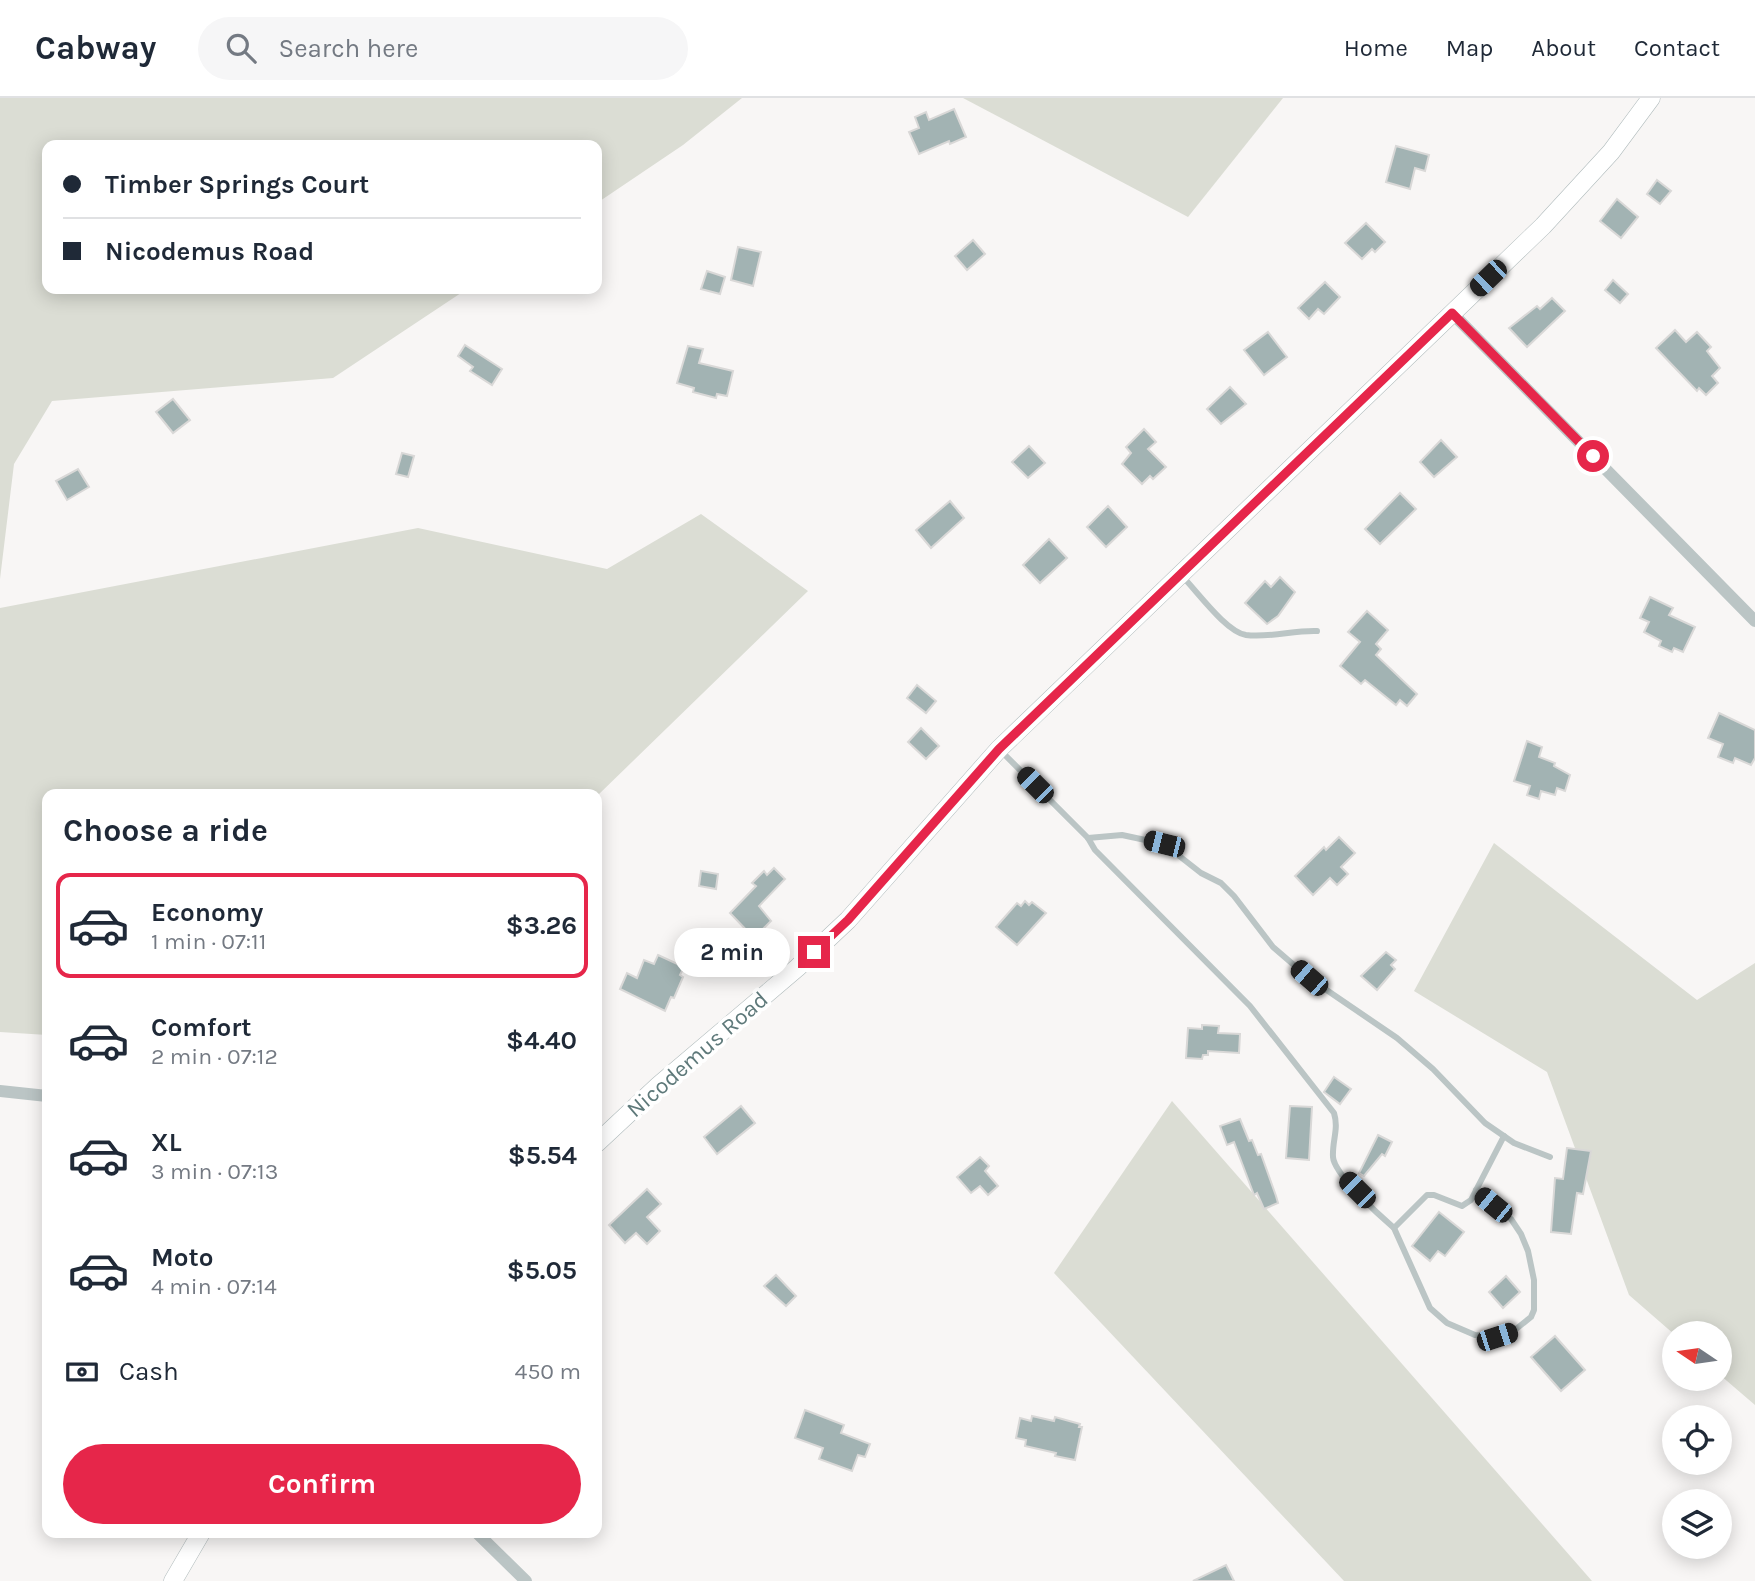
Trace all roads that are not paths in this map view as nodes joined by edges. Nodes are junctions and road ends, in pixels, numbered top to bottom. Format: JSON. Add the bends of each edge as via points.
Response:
{"nodes":[{"id":1,"x":1651,"y":98,"type":"edge"},
{"id":2,"x":1452,"y":313,"type":"junction"},
{"id":3,"x":1181,"y":575,"type":"junction"},
{"id":4,"x":1755,"y":621,"type":"edge"},
{"id":5,"x":1317,"y":631,"type":"dead end"},
{"id":6,"x":999,"y":749,"type":"junction"},
{"id":7,"x":1088,"y":838,"type":"junction"},
{"id":8,"x":0,"y":1091,"type":"edge"},
{"id":9,"x":42,"y":1095,"type":"edge"},
{"id":10,"x":1504,"y":1136,"type":"junction"},
{"id":11,"x":602,"y":1138,"type":"edge"},
{"id":12,"x":1550,"y":1157,"type":"dead end"},
{"id":13,"x":1476,"y":1190,"type":"junction"},
{"id":14,"x":1394,"y":1228,"type":"junction"},
{"id":15,"x":198,"y":1538,"type":"edge"},
{"id":16,"x":482,"y":1538,"type":"edge"},
{"id":17,"x":173,"y":1581,"type":"edge"},
{"id":18,"x":526,"y":1581,"type":"edge"}],
"edges":[{"from":1,"to":2,"type":"street","name":"Nicodemus Road","via":[[1582,184]]},
{"from":2,"to":3,"type":"street","name":"Nicodemus Road"},
{"from":2,"to":4,"type":"street"},
{"from":3,"to":5,"type":"lane","via":[[1232,630],[1244,635]]},
{"from":3,"to":6,"type":"street","name":"Nicodemus Road"},
{"from":6,"to":7,"type":"lane"},
{"from":6,"to":11,"type":"street","name":"Nicodemus Road","via":[[848,920]]},
{"from":7,"to":10,"type":"lane","via":[[1122,835],[1164,844],[1221,883],[1282,955],[1396,1038]]},
{"from":7,"to":14,"type":"lane","via":[[1250,1006],[1334,1113],[1332,1159]]},
{"from":8,"to":9,"type":"street"},
{"from":10,"to":12,"type":"lane"},
{"from":10,"to":13,"type":"lane"},
{"from":13,"to":14,"type":"lane","via":[[1462,1206],[1427,1195]]},
{"from":13,"to":14,"type":"lane","via":[[1511,1219],[1528,1251],[1534,1310],[1511,1333],[1475,1335],[1447,1323],[1430,1308]]},
{"from":15,"to":17,"type":"street"},
{"from":16,"to":18,"type":"street"}]}
